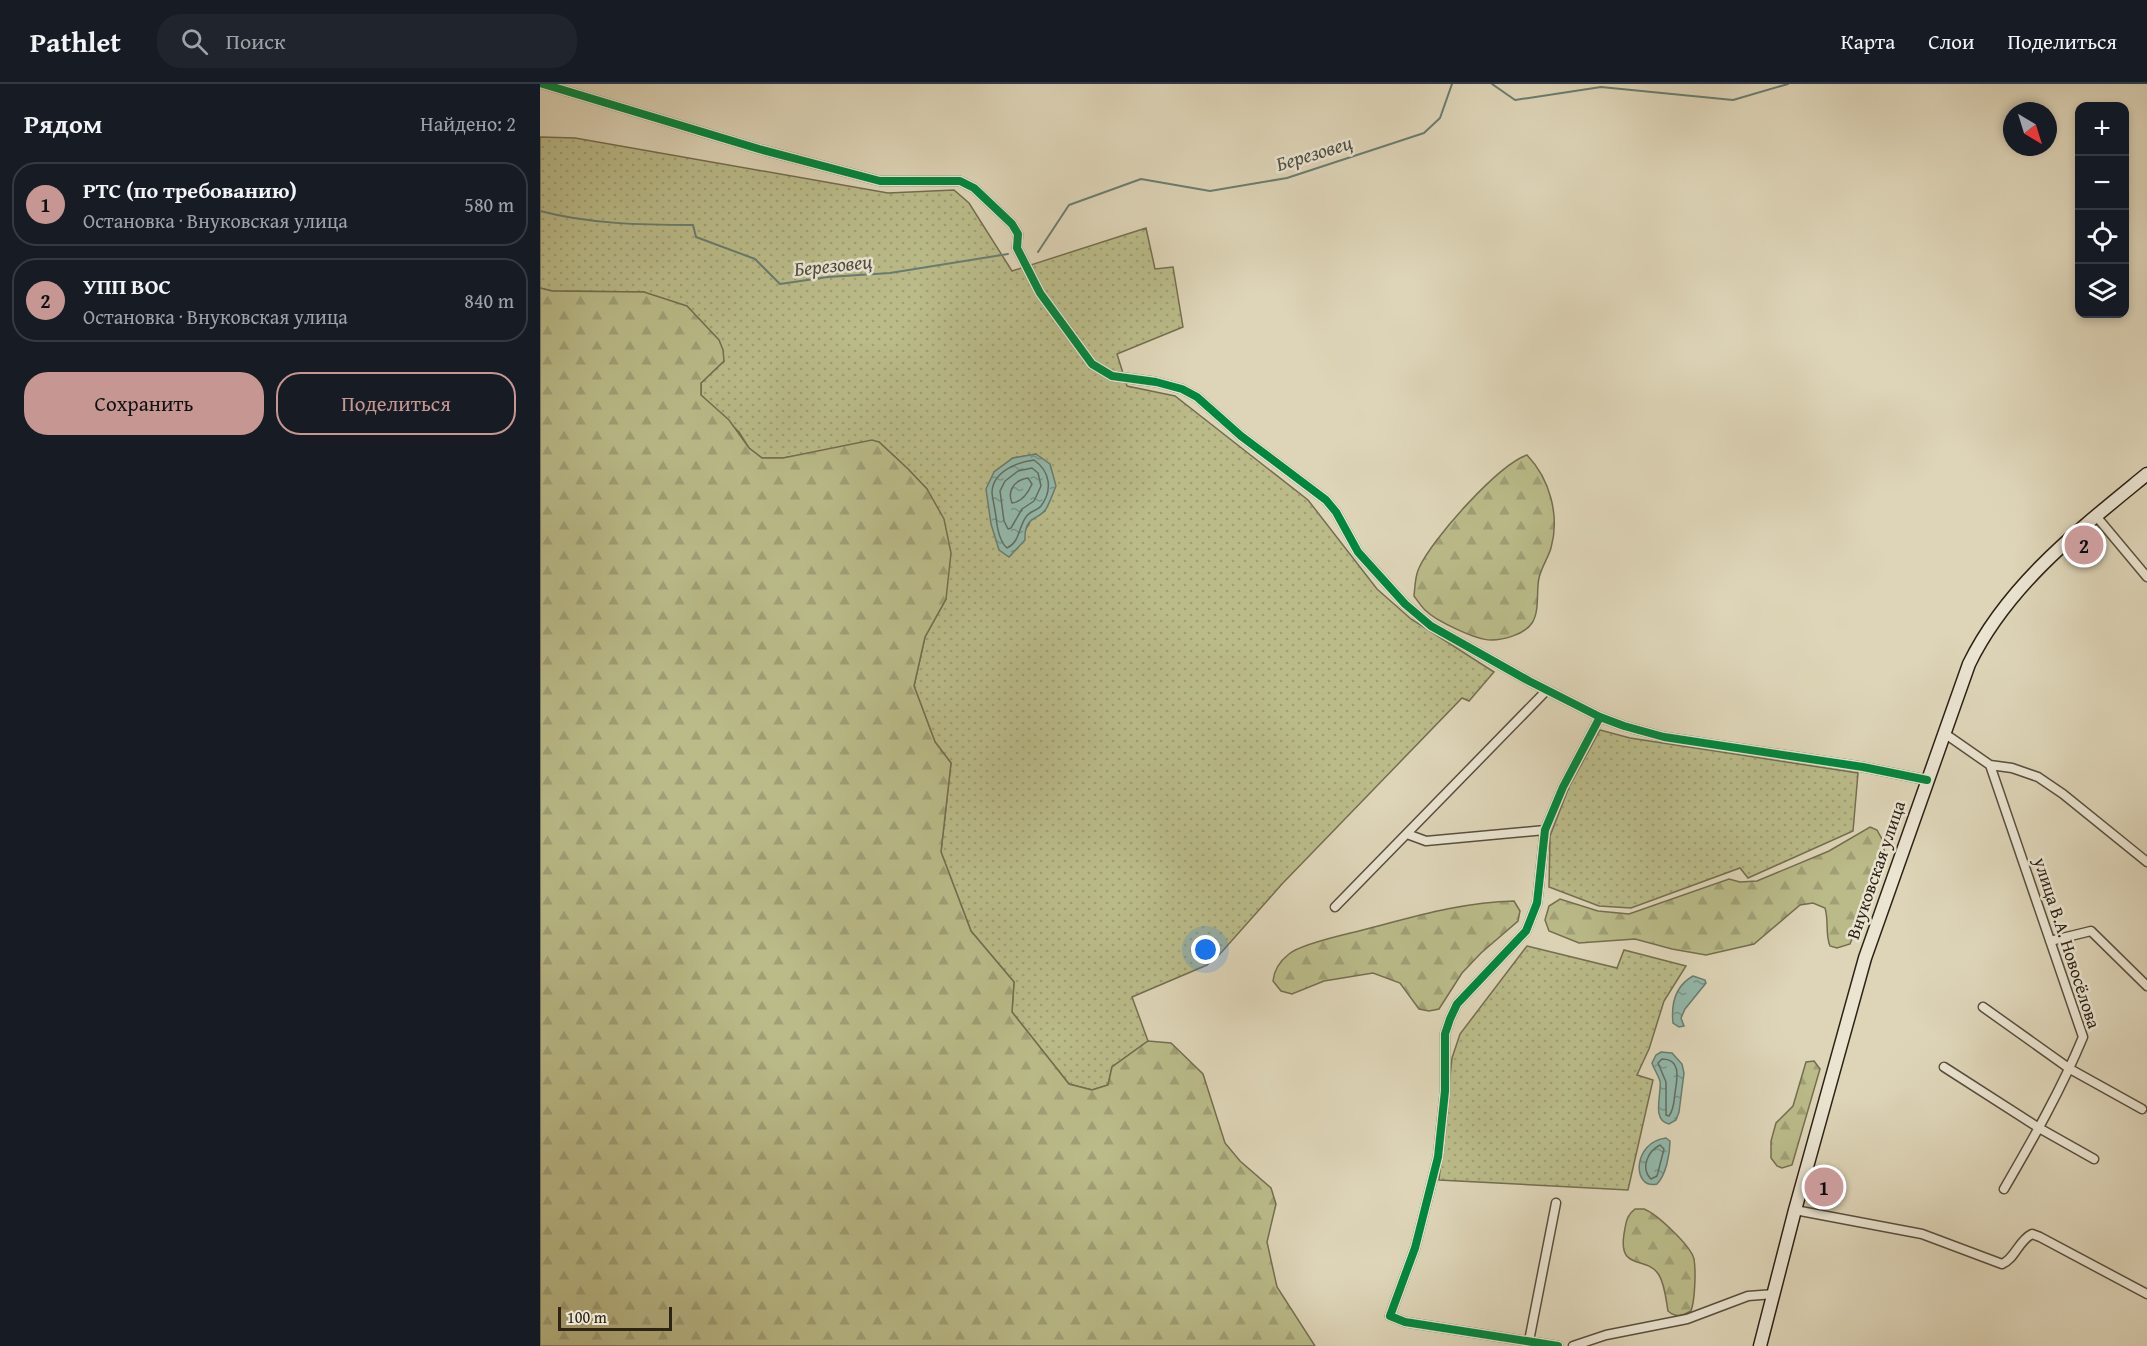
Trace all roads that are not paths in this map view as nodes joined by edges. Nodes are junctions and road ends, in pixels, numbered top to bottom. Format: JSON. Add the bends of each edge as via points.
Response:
{"nodes":[{"id":1,"x":543,"y":84,"type":"edge"},
{"id":2,"x":2147,"y":474,"type":"edge"},
{"id":3,"x":2096,"y":516,"type":"junction"},
{"id":4,"x":2147,"y":577,"type":"edge"},
{"id":5,"x":1547,"y":690,"type":"junction"},
{"id":6,"x":1600,"y":717,"type":"junction"},
{"id":7,"x":1944,"y":733,"type":"junction"},
{"id":8,"x":1990,"y":765,"type":"junction"},
{"id":9,"x":1927,"y":780,"type":"junction"},
{"id":10,"x":1545,"y":830,"type":"junction"},
{"id":11,"x":1407,"y":834,"type":"junction"},
{"id":12,"x":2147,"y":862,"type":"edge"},
{"id":13,"x":1335,"y":907,"type":"dead end"},
{"id":14,"x":2050,"y":940,"type":"junction"},
{"id":15,"x":2147,"y":986,"type":"edge"},
{"id":16,"x":1983,"y":1006,"type":"dead end"},
{"id":17,"x":1944,"y":1067,"type":"dead end"},
{"id":18,"x":2070,"y":1069,"type":"junction"},
{"id":19,"x":2142,"y":1109,"type":"dead end"},
{"id":20,"x":2039,"y":1128,"type":"junction"},
{"id":21,"x":2094,"y":1159,"type":"dead end"},
{"id":22,"x":2004,"y":1189,"type":"dead end"},
{"id":23,"x":1556,"y":1203,"type":"dead end"},
{"id":24,"x":1795,"y":1210,"type":"junction"},
{"id":25,"x":1774,"y":1294,"type":"junction"},
{"id":26,"x":2147,"y":1294,"type":"edge"},
{"id":27,"x":1529,"y":1341,"type":"junction"},
{"id":28,"x":1558,"y":1346,"type":"edge"},
{"id":29,"x":1573,"y":1346,"type":"edge"},
{"id":30,"x":1760,"y":1346,"type":"edge"}],
"edges":[{"from":1,"to":5,"type":"street","via":[[880,181],[960,181],[974,188],[1012,224],[1018,234],[1017,248],[1040,293],[1092,364],[1112,376],[1182,388],[1197,397],[1241,436],[1326,500],[1358,552],[1431,626]]},
{"from":2,"to":3,"type":"main road","name":"Внуковская улица"},
{"from":3,"to":4,"type":"street"},
{"from":3,"to":7,"type":"main road","name":"Внуковская улица","via":[[2035,572],[1989,629],[1969,664]]},
{"from":5,"to":6,"type":"street"},
{"from":5,"to":11,"type":"street"},
{"from":6,"to":9,"type":"street","via":[[1664,736]]},
{"from":6,"to":10,"type":"street"},
{"from":7,"to":8,"type":"street"},
{"from":7,"to":9,"type":"main road","name":"Внуковская улица"},
{"from":8,"to":12,"type":"street","via":[[2038,777]]},
{"from":8,"to":14,"type":"street","name":"улица В.А. Новосёлова"},
{"from":9,"to":24,"type":"main road","name":"Внуковская улица","via":[[1865,958]]},
{"from":10,"to":11,"type":"street","via":[[1435,841]]},
{"from":10,"to":27,"type":"street","via":[[1537,903],[1527,931],[1458,1004],[1445,1034],[1445,1090],[1438,1157],[1415,1248],[1390,1316],[1405,1322]]},
{"from":11,"to":13,"type":"street"},
{"from":14,"to":15,"type":"street","via":[[2091,932]]},
{"from":14,"to":18,"type":"street","name":"улица В.А. Новосёлова","via":[[2083,1037]]},
{"from":16,"to":18,"type":"street"},
{"from":17,"to":20,"type":"street"},
{"from":18,"to":19,"type":"street"},
{"from":18,"to":20,"type":"street","name":"улица В.А. Новосёлова"},
{"from":20,"to":21,"type":"street"},
{"from":20,"to":22,"type":"street","name":"улица В.А. Новосёлова"},
{"from":23,"to":27,"type":"street"},
{"from":24,"to":25,"type":"main road","name":"Внуковская улица"},
{"from":24,"to":26,"type":"street","via":[[1922,1234],[2002,1264],[2032,1234]]},
{"from":25,"to":29,"type":"street","via":[[1748,1296],[1687,1319],[1606,1335]]},
{"from":25,"to":30,"type":"main road","name":"Внуковская улица"},
{"from":27,"to":28,"type":"street"}]}
